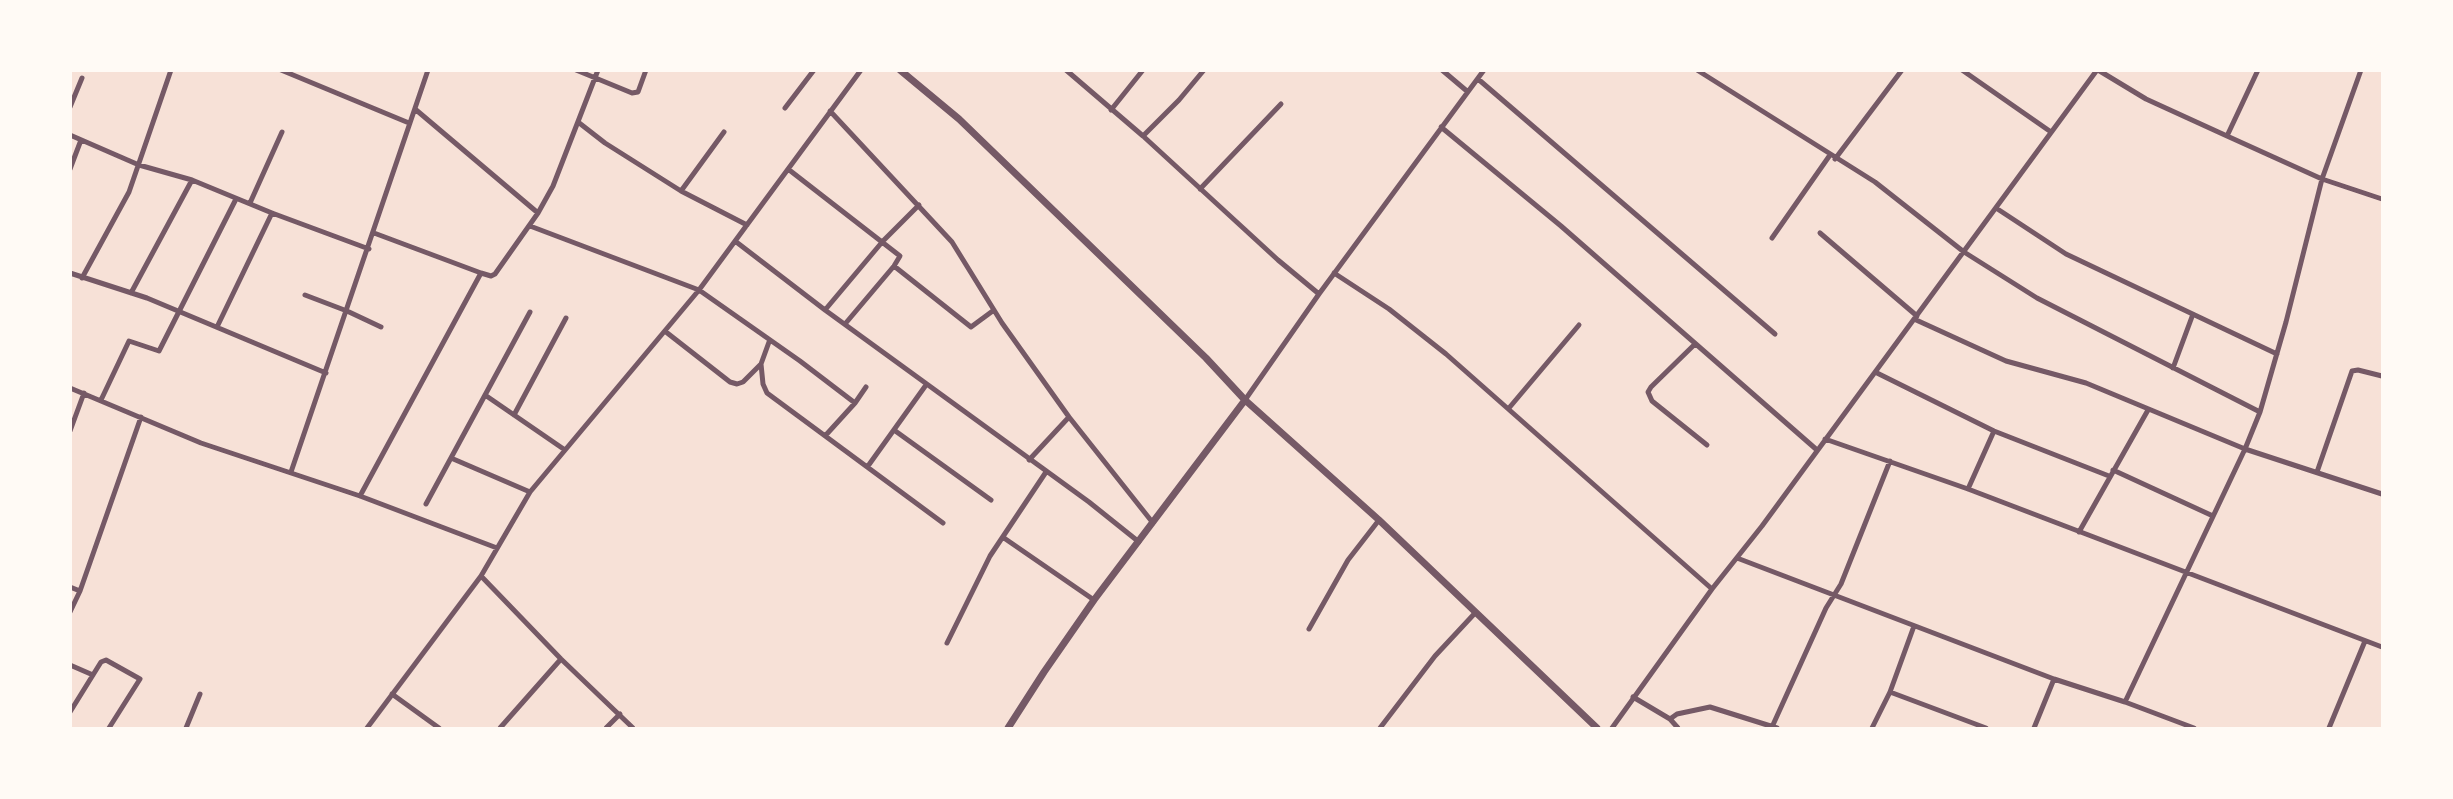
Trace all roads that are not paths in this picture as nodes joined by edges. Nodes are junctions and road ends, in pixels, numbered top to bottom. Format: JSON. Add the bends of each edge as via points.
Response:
{"nodes":[{"id":1,"x":171,"y":70,"type":"edge"},
{"id":2,"x":281,"y":70,"type":"edge"},
{"id":3,"x":428,"y":70,"type":"edge"},
{"id":4,"x":576,"y":70,"type":"edge"},
{"id":5,"x":598,"y":70,"type":"edge"},
{"id":6,"x":646,"y":70,"type":"edge"},
{"id":7,"x":814,"y":70,"type":"edge"},
{"id":8,"x":861,"y":70,"type":"edge"},
{"id":9,"x":900,"y":70,"type":"edge"},
{"id":10,"x":1066,"y":70,"type":"edge"},
{"id":11,"x":1143,"y":70,"type":"edge"},
{"id":12,"x":1204,"y":70,"type":"edge"},
{"id":13,"x":1442,"y":70,"type":"edge"},
{"id":14,"x":1484,"y":70,"type":"edge"},
{"id":15,"x":1697,"y":70,"type":"edge"},
{"id":16,"x":1902,"y":70,"type":"edge"},
{"id":17,"x":1962,"y":70,"type":"edge"},
{"id":18,"x":2097,"y":70,"type":"edge"},
{"id":19,"x":2258,"y":70,"type":"edge"},
{"id":20,"x":2361,"y":70,"type":"edge"},
{"id":21,"x":82,"y":78,"type":"dead end"},
{"id":22,"x":595,"y":78,"type":"junction"},
{"id":23,"x":1478,"y":79,"type":"junction"},
{"id":24,"x":1468,"y":92,"type":"junction"},
{"id":25,"x":1281,"y":104,"type":"dead end"},
{"id":26,"x":70,"y":107,"type":"edge"},
{"id":27,"x":785,"y":108,"type":"dead end"},
{"id":28,"x":415,"y":109,"type":"junction"},
{"id":29,"x":1111,"y":110,"type":"junction"},
{"id":30,"x":830,"y":111,"type":"junction"},
{"id":31,"x":579,"y":122,"type":"junction"},
{"id":32,"x":409,"y":123,"type":"junction"},
{"id":33,"x":1441,"y":127,"type":"junction"},
{"id":34,"x":282,"y":132,"type":"dead end"},
{"id":35,"x":724,"y":132,"type":"dead end"},
{"id":36,"x":2051,"y":132,"type":"junction"},
{"id":37,"x":70,"y":135,"type":"edge"},
{"id":38,"x":1143,"y":136,"type":"junction"},
{"id":39,"x":2227,"y":136,"type":"junction"},
{"id":40,"x":81,"y":140,"type":"junction"},
{"id":41,"x":1833,"y":157,"type":"junction"},
{"id":42,"x":139,"y":165,"type":"junction"},
{"id":43,"x":70,"y":169,"type":"edge"},
{"id":44,"x":788,"y":169,"type":"junction"},
{"id":45,"x":2322,"y":179,"type":"junction"},
{"id":46,"x":192,"y":180,"type":"junction"},
{"id":47,"x":1200,"y":189,"type":"junction"},
{"id":48,"x":681,"y":191,"type":"junction"},
{"id":49,"x":236,"y":199,"type":"junction"},
{"id":50,"x":2382,"y":199,"type":"edge"},
{"id":51,"x":250,"y":203,"type":"junction"},
{"id":52,"x":919,"y":205,"type":"junction"},
{"id":53,"x":1996,"y":208,"type":"junction"},
{"id":54,"x":272,"y":213,"type":"junction"},
{"id":55,"x":538,"y":213,"type":"junction"},
{"id":56,"x":747,"y":225,"type":"junction"},
{"id":57,"x":530,"y":226,"type":"junction"},
{"id":58,"x":374,"y":233,"type":"junction"},
{"id":59,"x":1820,"y":233,"type":"dead end"},
{"id":60,"x":1772,"y":238,"type":"dead end"},
{"id":61,"x":735,"y":241,"type":"junction"},
{"id":62,"x":883,"y":241,"type":"junction"},
{"id":63,"x":369,"y":249,"type":"junction"},
{"id":64,"x":1964,"y":252,"type":"junction"},
{"id":65,"x":894,"y":266,"type":"junction"},
{"id":66,"x":70,"y":273,"type":"edge"},
{"id":67,"x":481,"y":273,"type":"junction"},
{"id":68,"x":1334,"y":273,"type":"junction"},
{"id":69,"x":82,"y":278,"type":"junction"},
{"id":70,"x":699,"y":291,"type":"junction"},
{"id":71,"x":131,"y":293,"type":"junction"},
{"id":72,"x":1319,"y":294,"type":"junction"},
{"id":73,"x":305,"y":295,"type":"dead end"},
{"id":74,"x":825,"y":310,"type":"junction"},
{"id":75,"x":994,"y":310,"type":"junction"},
{"id":76,"x":179,"y":311,"type":"junction"},
{"id":77,"x":347,"y":311,"type":"junction"},
{"id":78,"x":530,"y":312,"type":"dead end"},
{"id":79,"x":2193,"y":314,"type":"junction"},
{"id":80,"x":566,"y":318,"type":"dead end"},
{"id":81,"x":1915,"y":318,"type":"junction"},
{"id":82,"x":845,"y":324,"type":"junction"},
{"id":83,"x":1579,"y":325,"type":"dead end"},
{"id":84,"x":217,"y":327,"type":"junction"},
{"id":85,"x":381,"y":327,"type":"dead end"},
{"id":86,"x":666,"y":332,"type":"junction"},
{"id":87,"x":1775,"y":334,"type":"dead end"},
{"id":88,"x":769,"y":342,"type":"junction"},
{"id":89,"x":1694,"y":345,"type":"junction"},
{"id":90,"x":2277,"y":354,"type":"junction"},
{"id":91,"x":761,"y":364,"type":"junction"},
{"id":92,"x":2173,"y":368,"type":"junction"},
{"id":93,"x":1875,"y":372,"type":"junction"},
{"id":94,"x":326,"y":373,"type":"junction"},
{"id":95,"x":2382,"y":376,"type":"edge"},
{"id":96,"x":926,"y":386,"type":"junction"},
{"id":97,"x":866,"y":387,"type":"dead end"},
{"id":98,"x":70,"y":388,"type":"edge"},
{"id":99,"x":84,"y":393,"type":"junction"},
{"id":100,"x":485,"y":394,"type":"junction"},
{"id":101,"x":100,"y":400,"type":"junction"},
{"id":102,"x":1245,"y":400,"type":"junction"},
{"id":103,"x":855,"y":403,"type":"junction"},
{"id":104,"x":1509,"y":408,"type":"junction"},
{"id":105,"x":2148,"y":410,"type":"junction"},
{"id":106,"x":2260,"y":412,"type":"junction"},
{"id":107,"x":514,"y":415,"type":"junction"},
{"id":108,"x":141,"y":417,"type":"junction"},
{"id":109,"x":1069,"y":417,"type":"junction"},
{"id":110,"x":894,"y":429,"type":"junction"},
{"id":111,"x":70,"y":431,"type":"edge"},
{"id":112,"x":1994,"y":431,"type":"junction"},
{"id":113,"x":825,"y":436,"type":"junction"},
{"id":114,"x":1825,"y":439,"type":"junction"},
{"id":115,"x":1707,"y":445,"type":"dead end"},
{"id":116,"x":565,"y":450,"type":"junction"},
{"id":117,"x":1817,"y":450,"type":"junction"},
{"id":118,"x":2245,"y":450,"type":"junction"},
{"id":119,"x":451,"y":458,"type":"junction"},
{"id":120,"x":1029,"y":460,"type":"junction"},
{"id":121,"x":1890,"y":461,"type":"junction"},
{"id":122,"x":868,"y":466,"type":"junction"},
{"id":123,"x":2113,"y":470,"type":"junction"},
{"id":124,"x":291,"y":472,"type":"junction"},
{"id":125,"x":1046,"y":472,"type":"junction"},
{"id":126,"x":2317,"y":472,"type":"junction"},
{"id":127,"x":2109,"y":476,"type":"junction"},
{"id":128,"x":1968,"y":489,"type":"junction"},
{"id":129,"x":530,"y":492,"type":"junction"},
{"id":130,"x":2382,"y":494,"type":"edge"},
{"id":131,"x":360,"y":496,"type":"junction"},
{"id":132,"x":991,"y":500,"type":"dead end"},
{"id":133,"x":426,"y":504,"type":"dead end"},
{"id":134,"x":2213,"y":516,"type":"junction"},
{"id":135,"x":1379,"y":519,"type":"junction"},
{"id":136,"x":943,"y":523,"type":"dead end"},
{"id":137,"x":1153,"y":523,"type":"junction"},
{"id":138,"x":2079,"y":532,"type":"junction"},
{"id":139,"x":1004,"y":538,"type":"junction"},
{"id":140,"x":1140,"y":542,"type":"junction"},
{"id":141,"x":497,"y":548,"type":"junction"},
{"id":142,"x":1737,"y":558,"type":"junction"},
{"id":143,"x":2185,"y":573,"type":"junction"},
{"id":144,"x":481,"y":576,"type":"junction"},
{"id":145,"x":70,"y":587,"type":"edge"},
{"id":146,"x":1712,"y":589,"type":"junction"},
{"id":147,"x":80,"y":591,"type":"junction"},
{"id":148,"x":1834,"y":596,"type":"junction"},
{"id":149,"x":1094,"y":600,"type":"junction"},
{"id":150,"x":70,"y":612,"type":"edge"},
{"id":151,"x":1476,"y":612,"type":"junction"},
{"id":152,"x":1914,"y":626,"type":"junction"},
{"id":153,"x":1309,"y":629,"type":"dead end"},
{"id":154,"x":2365,"y":641,"type":"junction"},
{"id":155,"x":947,"y":643,"type":"dead end"},
{"id":156,"x":2382,"y":647,"type":"edge"},
{"id":157,"x":561,"y":659,"type":"junction"},
{"id":158,"x":70,"y":665,"type":"edge"},
{"id":159,"x":93,"y":675,"type":"junction"},
{"id":160,"x":2054,"y":679,"type":"junction"},
{"id":161,"x":1890,"y":692,"type":"junction"},
{"id":162,"x":200,"y":694,"type":"dead end"},
{"id":163,"x":392,"y":694,"type":"junction"},
{"id":164,"x":1633,"y":697,"type":"junction"},
{"id":165,"x":2125,"y":702,"type":"junction"},
{"id":166,"x":70,"y":712,"type":"edge"},
{"id":167,"x":620,"y":714,"type":"junction"},
{"id":168,"x":1670,"y":720,"type":"junction"},
{"id":169,"x":1763,"y":727,"type":"edge"},
{"id":170,"x":2184,"y":727,"type":"edge"},
{"id":171,"x":1775,"y":728,"type":"edge"},
{"id":172,"x":110,"y":729,"type":"edge"},
{"id":173,"x":186,"y":729,"type":"edge"},
{"id":174,"x":367,"y":729,"type":"edge"},
{"id":175,"x":439,"y":729,"type":"edge"},
{"id":176,"x":500,"y":729,"type":"edge"},
{"id":177,"x":606,"y":729,"type":"edge"},
{"id":178,"x":633,"y":729,"type":"edge"},
{"id":179,"x":1008,"y":729,"type":"edge"},
{"id":180,"x":1380,"y":729,"type":"edge"},
{"id":181,"x":1596,"y":729,"type":"edge"},
{"id":182,"x":1612,"y":729,"type":"edge"},
{"id":183,"x":1678,"y":729,"type":"edge"},
{"id":184,"x":1872,"y":729,"type":"edge"},
{"id":185,"x":1986,"y":729,"type":"edge"},
{"id":186,"x":2034,"y":729,"type":"edge"},
{"id":187,"x":2194,"y":729,"type":"edge"},
{"id":188,"x":2329,"y":729,"type":"edge"}],
"edges":[{"from":1,"to":42,"type":"street"},
{"from":2,"to":32,"type":"street"},
{"from":3,"to":28,"type":"street"},
{"from":4,"to":22,"type":"street"},
{"from":5,"to":22,"type":"street"},
{"from":6,"to":22,"type":"street","via":[[638,92],[632,93]]},
{"from":7,"to":27,"type":"street"},
{"from":8,"to":30,"type":"street"},
{"from":9,"to":102,"type":"street","via":[[959,118],[1206,357]]},
{"from":10,"to":29,"type":"street"},
{"from":11,"to":29,"type":"street"},
{"from":12,"to":38,"type":"street"},
{"from":13,"to":24,"type":"street"},
{"from":14,"to":23,"type":"street"},
{"from":15,"to":41,"type":"street"},
{"from":16,"to":41,"type":"street"},
{"from":17,"to":36,"type":"street"},
{"from":18,"to":36,"type":"street"},
{"from":18,"to":39,"type":"street","via":[[2146,99]]},
{"from":19,"to":39,"type":"street"},
{"from":20,"to":45,"type":"street"},
{"from":21,"to":26,"type":"street"},
{"from":22,"to":31,"type":"street"},
{"from":23,"to":24,"type":"street"},
{"from":23,"to":87,"type":"street"},
{"from":24,"to":33,"type":"street"},
{"from":25,"to":47,"type":"street"},
{"from":28,"to":32,"type":"street"},
{"from":28,"to":55,"type":"street"},
{"from":29,"to":38,"type":"street"},
{"from":30,"to":44,"type":"street"},
{"from":30,"to":52,"type":"street"},
{"from":31,"to":48,"type":"street"},
{"from":31,"to":55,"type":"street"},
{"from":32,"to":58,"type":"street"},
{"from":33,"to":68,"type":"street"},
{"from":33,"to":89,"type":"street","via":[[1561,226]]},
{"from":34,"to":51,"type":"street"},
{"from":35,"to":48,"type":"street"},
{"from":36,"to":53,"type":"street"},
{"from":37,"to":40,"type":"street"},
{"from":38,"to":47,"type":"street"},
{"from":39,"to":45,"type":"street"},
{"from":40,"to":42,"type":"street"},
{"from":40,"to":43,"type":"street"},
{"from":41,"to":60,"type":"street"},
{"from":41,"to":64,"type":"street","via":[[1875,182]]},
{"from":42,"to":46,"type":"street"},
{"from":42,"to":69,"type":"street","via":[[129,192]]},
{"from":44,"to":56,"type":"street"},
{"from":44,"to":62,"type":"street"},
{"from":45,"to":50,"type":"street"},
{"from":45,"to":90,"type":"street"},
{"from":46,"to":49,"type":"street"},
{"from":46,"to":71,"type":"street"},
{"from":47,"to":72,"type":"street"},
{"from":48,"to":56,"type":"street"},
{"from":49,"to":51,"type":"street"},
{"from":49,"to":76,"type":"street"},
{"from":51,"to":54,"type":"street"},
{"from":52,"to":62,"type":"street"},
{"from":52,"to":75,"type":"street","via":[[952,242]]},
{"from":53,"to":64,"type":"street"},
{"from":53,"to":79,"type":"street","via":[[2066,254]]},
{"from":54,"to":63,"type":"street"},
{"from":54,"to":84,"type":"street"},
{"from":55,"to":57,"type":"street"},
{"from":56,"to":61,"type":"street"},
{"from":57,"to":67,"type":"street","via":[[495,274]]},
{"from":57,"to":70,"type":"street"},
{"from":58,"to":63,"type":"street"},
{"from":58,"to":67,"type":"street"},
{"from":59,"to":81,"type":"street"},
{"from":61,"to":70,"type":"street"},
{"from":61,"to":74,"type":"street"},
{"from":62,"to":65,"type":"street","via":[[899,253]]},
{"from":62,"to":74,"type":"street"},
{"from":63,"to":77,"type":"street"},
{"from":64,"to":81,"type":"street"},
{"from":64,"to":92,"type":"street","via":[[2037,298]]},
{"from":65,"to":75,"type":"street","via":[[971,327]]},
{"from":65,"to":82,"type":"street"},
{"from":66,"to":69,"type":"street"},
{"from":67,"to":131,"type":"street"},
{"from":68,"to":72,"type":"street"},
{"from":68,"to":104,"type":"street","via":[[1402,319]]},
{"from":69,"to":71,"type":"street"},
{"from":70,"to":86,"type":"street"},
{"from":70,"to":88,"type":"street"},
{"from":71,"to":76,"type":"street"},
{"from":72,"to":102,"type":"street"},
{"from":73,"to":77,"type":"street"},
{"from":74,"to":82,"type":"street"},
{"from":75,"to":109,"type":"street"},
{"from":76,"to":84,"type":"street"},
{"from":76,"to":101,"type":"street","via":[[159,351],[127,343]]},
{"from":77,"to":85,"type":"street"},
{"from":77,"to":94,"type":"street"},
{"from":78,"to":100,"type":"street"},
{"from":79,"to":90,"type":"street"},
{"from":79,"to":92,"type":"street"},
{"from":80,"to":107,"type":"street"},
{"from":81,"to":93,"type":"street"},
{"from":81,"to":105,"type":"street","via":[[2006,361],[2073,378]]},
{"from":82,"to":96,"type":"street"},
{"from":83,"to":104,"type":"street"},
{"from":84,"to":94,"type":"street"},
{"from":86,"to":91,"type":"street","via":[[730,382],[743,382]]},
{"from":86,"to":116,"type":"street"},
{"from":88,"to":91,"type":"street"},
{"from":88,"to":103,"type":"street"},
{"from":89,"to":115,"type":"street","via":[[1648,392],[1652,401]]},
{"from":89,"to":117,"type":"street"},
{"from":90,"to":106,"type":"street"},
{"from":91,"to":113,"type":"street","via":[[762,384],[767,393]]},
{"from":92,"to":106,"type":"street"},
{"from":93,"to":112,"type":"street"},
{"from":93,"to":114,"type":"street"},
{"from":94,"to":124,"type":"street"},
{"from":95,"to":126,"type":"street","via":[[2352,372]]},
{"from":96,"to":110,"type":"street"},
{"from":96,"to":120,"type":"street"},
{"from":97,"to":103,"type":"street"},
{"from":98,"to":99,"type":"street"},
{"from":99,"to":101,"type":"street"},
{"from":99,"to":111,"type":"street"},
{"from":100,"to":107,"type":"street"},
{"from":100,"to":119,"type":"street"},
{"from":101,"to":108,"type":"street"},
{"from":102,"to":135,"type":"street"},
{"from":102,"to":137,"type":"street"},
{"from":103,"to":113,"type":"street"},
{"from":104,"to":146,"type":"street"},
{"from":105,"to":118,"type":"street"},
{"from":105,"to":123,"type":"street"},
{"from":106,"to":118,"type":"street"},
{"from":107,"to":116,"type":"street"},
{"from":108,"to":124,"type":"street","via":[[201,443]]},
{"from":108,"to":147,"type":"street"},
{"from":109,"to":120,"type":"street"},
{"from":109,"to":137,"type":"street"},
{"from":110,"to":122,"type":"street"},
{"from":110,"to":132,"type":"street"},
{"from":112,"to":127,"type":"street"},
{"from":112,"to":128,"type":"street"},
{"from":113,"to":122,"type":"street"},
{"from":114,"to":117,"type":"street"},
{"from":114,"to":121,"type":"street"},
{"from":116,"to":129,"type":"street"},
{"from":117,"to":142,"type":"street"},
{"from":118,"to":126,"type":"street"},
{"from":118,"to":134,"type":"street"},
{"from":119,"to":129,"type":"street"},
{"from":119,"to":133,"type":"street"},
{"from":120,"to":125,"type":"street"},
{"from":121,"to":128,"type":"street"},
{"from":121,"to":148,"type":"street"},
{"from":122,"to":136,"type":"street"},
{"from":123,"to":127,"type":"street"},
{"from":123,"to":134,"type":"street"},
{"from":124,"to":131,"type":"street"},
{"from":125,"to":139,"type":"street"},
{"from":125,"to":140,"type":"street"},
{"from":126,"to":130,"type":"street"},
{"from":127,"to":138,"type":"street"},
{"from":128,"to":138,"type":"street"},
{"from":129,"to":141,"type":"street"},
{"from":131,"to":141,"type":"street"},
{"from":134,"to":143,"type":"street"},
{"from":135,"to":151,"type":"street"},
{"from":135,"to":153,"type":"street","via":[[1348,561]]},
{"from":137,"to":140,"type":"street"},
{"from":138,"to":143,"type":"street"},
{"from":139,"to":149,"type":"street"},
{"from":139,"to":155,"type":"street","via":[[974,585]]},
{"from":140,"to":149,"type":"street"},
{"from":141,"to":144,"type":"street"},
{"from":142,"to":146,"type":"street"},
{"from":142,"to":148,"type":"street"},
{"from":143,"to":154,"type":"street"},
{"from":143,"to":165,"type":"street"},
{"from":144,"to":157,"type":"street"},
{"from":144,"to":163,"type":"street"},
{"from":145,"to":147,"type":"street"},
{"from":146,"to":164,"type":"street"},
{"from":147,"to":150,"type":"street"},
{"from":148,"to":152,"type":"street"},
{"from":148,"to":171,"type":"street"},
{"from":149,"to":179,"type":"street"},
{"from":151,"to":180,"type":"street","via":[[1435,656]]},
{"from":151,"to":181,"type":"street"},
{"from":152,"to":160,"type":"street"},
{"from":152,"to":161,"type":"street"},
{"from":154,"to":156,"type":"street"},
{"from":154,"to":188,"type":"street"},
{"from":157,"to":167,"type":"street"},
{"from":157,"to":176,"type":"street"},
{"from":158,"to":159,"type":"street"},
{"from":159,"to":166,"type":"street"},
{"from":159,"to":172,"type":"street","via":[[106,660],[140,679]]},
{"from":160,"to":165,"type":"street"},
{"from":160,"to":186,"type":"street"},
{"from":161,"to":184,"type":"street"},
{"from":161,"to":185,"type":"street"},
{"from":162,"to":173,"type":"street"},
{"from":163,"to":174,"type":"street"},
{"from":163,"to":175,"type":"street"},
{"from":164,"to":168,"type":"street"},
{"from":164,"to":182,"type":"street"},
{"from":165,"to":170,"type":"street"},
{"from":167,"to":177,"type":"street"},
{"from":167,"to":178,"type":"street"},
{"from":168,"to":169,"type":"street","via":[[1677,714],[1710,707]]},
{"from":168,"to":183,"type":"street"},
{"from":169,"to":171,"type":"street"},
{"from":170,"to":187,"type":"street"}]}
